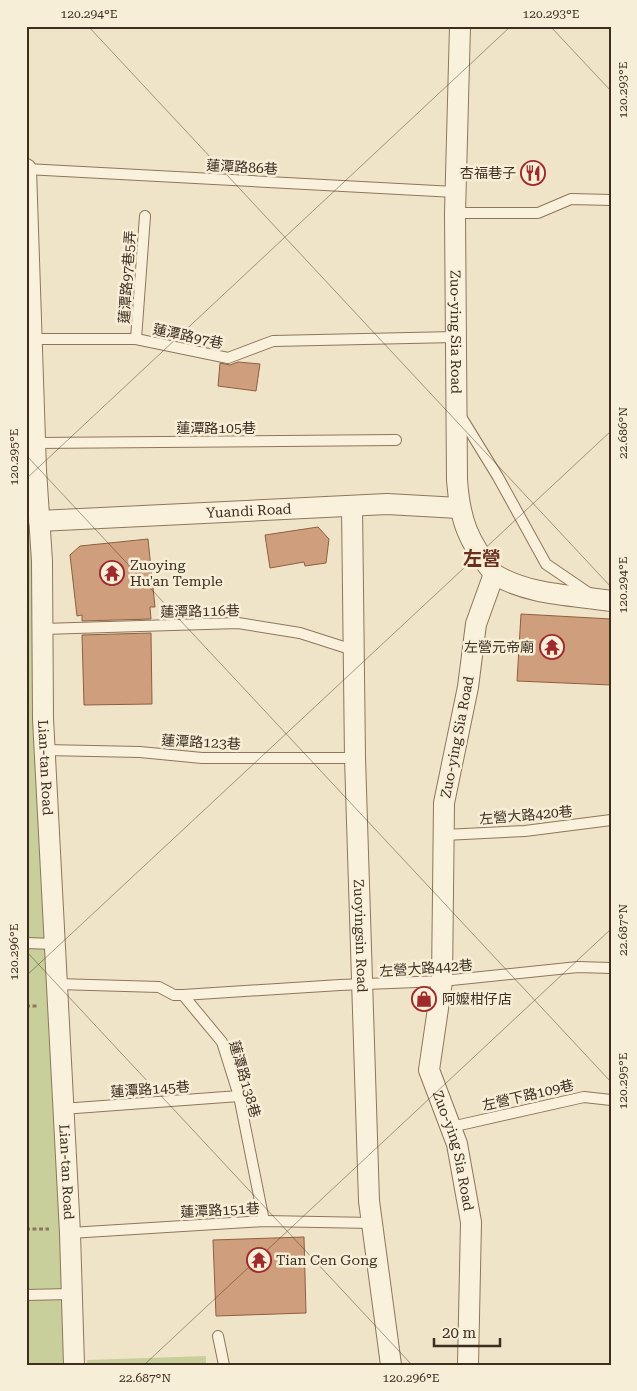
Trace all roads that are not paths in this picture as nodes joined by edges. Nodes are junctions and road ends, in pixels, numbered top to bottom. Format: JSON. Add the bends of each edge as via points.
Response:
{"nodes":[{"id":1,"x":460,"y":26,"type":"edge"},
{"id":2,"x":26,"y":169,"type":"edge"},
{"id":3,"x":456,"y":192,"type":"junction"},
{"id":4,"x":611,"y":200,"type":"edge"},
{"id":5,"x":455,"y":212,"type":"junction"},
{"id":6,"x":145,"y":216,"type":"dead end"},
{"id":7,"x":455,"y":337,"type":"junction"},
{"id":8,"x":33,"y":339,"type":"junction"},
{"id":9,"x":136,"y":339,"type":"junction"},
{"id":10,"x":456,"y":407,"type":"junction"},
{"id":11,"x":396,"y":440,"type":"dead end"},
{"id":12,"x":36,"y":443,"type":"junction"},
{"id":13,"x":352,"y":506,"type":"junction"},
{"id":14,"x":459,"y":508,"type":"junction"},
{"id":15,"x":39,"y":520,"type":"junction"},
{"id":16,"x":494,"y":574,"type":"junction"},
{"id":17,"x":604,"y":600,"type":"edge"},
{"id":18,"x":43,"y":629,"type":"junction"},
{"id":19,"x":353,"y":650,"type":"junction"},
{"id":20,"x":45,"y":750,"type":"junction"},
{"id":21,"x":355,"y":758,"type":"junction"},
{"id":22,"x":611,"y":820,"type":"edge"},
{"id":23,"x":444,"y":835,"type":"junction"},
{"id":24,"x":26,"y":943,"type":"edge"},
{"id":25,"x":55,"y":944,"type":"junction"},
{"id":26,"x":611,"y":968,"type":"edge"},
{"id":27,"x":442,"y":982,"type":"junction"},
{"id":28,"x":57,"y":984,"type":"junction"},
{"id":29,"x":362,"y":986,"type":"junction"},
{"id":30,"x":183,"y":995,"type":"junction"},
{"id":31,"x":239,"y":1096,"type":"junction"},
{"id":32,"x":611,"y":1100,"type":"edge"},
{"id":33,"x":62,"y":1109,"type":"junction"},
{"id":34,"x":451,"y":1127,"type":"junction"},
{"id":35,"x":264,"y":1221,"type":"junction"},
{"id":36,"x":372,"y":1224,"type":"junction"},
{"id":37,"x":70,"y":1233,"type":"junction"},
{"id":38,"x":71,"y":1294,"type":"junction"},
{"id":39,"x":26,"y":1295,"type":"edge"},
{"id":40,"x":218,"y":1336,"type":"dead end"},
{"id":41,"x":74,"y":1365,"type":"edge"},
{"id":42,"x":224,"y":1365,"type":"edge"},
{"id":43,"x":391,"y":1365,"type":"edge"},
{"id":44,"x":468,"y":1365,"type":"edge"}],
"edges":[{"from":1,"to":3,"type":"street","name":"Zuo-ying Sia Road"},
{"from":2,"to":3,"type":"lane","name":"蓮潭路86巷"},
{"from":2,"to":8,"type":"street","name":"Lian-tan Road"},
{"from":3,"to":5,"type":"street","name":"Zuo-ying Sia Road"},
{"from":4,"to":5,"type":"lane","via":[[571,199],[538,212]]},
{"from":5,"to":7,"type":"street","name":"Zuo-ying Sia Road"},
{"from":6,"to":9,"type":"lane","name":"蓮潭路97巷5弄"},
{"from":7,"to":9,"type":"lane","name":"蓮潭路97巷","via":[[273,341],[228,358]]},
{"from":7,"to":10,"type":"street","name":"Zuo-ying Sia Road"},
{"from":8,"to":9,"type":"lane","name":"蓮潭路97巷"},
{"from":8,"to":12,"type":"street","name":"Lian-tan Road"},
{"from":10,"to":14,"type":"street","name":"Zuo-ying Sia Road"},
{"from":10,"to":17,"type":"lane","via":[[546,564]]},
{"from":11,"to":12,"type":"lane","name":"蓮潭路105巷"},
{"from":12,"to":15,"type":"street","name":"Lian-tan Road"},
{"from":13,"to":14,"type":"street","name":"Yuandi Road","via":[[387,504]]},
{"from":13,"to":15,"type":"street","name":"Yuandi Road"},
{"from":13,"to":19,"type":"street","name":"Zuoyingsin Road"},
{"from":14,"to":16,"type":"street","name":"Zuo-ying Sia Road","via":[[474,550]]},
{"from":15,"to":18,"type":"street","name":"Lian-tan Road"},
{"from":16,"to":17,"type":"street","via":[[534,590]]},
{"from":16,"to":23,"type":"street","name":"Zuo-ying Sia Road","via":[[476,624],[468,687],[444,803]]},
{"from":18,"to":19,"type":"lane","name":"蓮潭路116巷","via":[[238,623],[300,633]]},
{"from":18,"to":20,"type":"street","name":"Lian-tan Road"},
{"from":19,"to":21,"type":"street","name":"Zuoyingsin Road"},
{"from":20,"to":21,"type":"lane","name":"蓮潭路123巷","via":[[140,752],[202,758]]},
{"from":20,"to":25,"type":"street","name":"Lian-tan Road"},
{"from":21,"to":29,"type":"street","name":"Zuoyingsin Road"},
{"from":22,"to":23,"type":"lane","name":"左營大路420巷"},
{"from":23,"to":27,"type":"street","name":"Zuo-ying Sia Road"},
{"from":24,"to":25,"type":"lane"},
{"from":25,"to":28,"type":"street","name":"Lian-tan Road"},
{"from":26,"to":27,"type":"lane","name":"左營大路442巷","via":[[578,968]]},
{"from":27,"to":29,"type":"lane","name":"左營大路442巷"},
{"from":27,"to":34,"type":"street","name":"Zuo-ying Sia Road","via":[[429,1070]]},
{"from":28,"to":30,"type":"lane","via":[[159,987],[174,995]]},
{"from":28,"to":33,"type":"street","name":"Lian-tan Road"},
{"from":29,"to":30,"type":"lane","name":"左營大路442巷"},
{"from":29,"to":36,"type":"street","name":"Zuoyingsin Road"},
{"from":30,"to":31,"type":"lane","name":"蓮潭路138巷","via":[[222,1042]]},
{"from":31,"to":33,"type":"lane","name":"蓮潭路145巷"},
{"from":31,"to":35,"type":"lane","name":"蓮潭路138巷"},
{"from":32,"to":34,"type":"lane","name":"左營下路109巷","via":[[584,1097]]},
{"from":33,"to":37,"type":"street","name":"Lian-tan Road"},
{"from":34,"to":44,"type":"street","name":"Zuo-ying Sia Road","via":[[471,1222]]},
{"from":35,"to":36,"type":"lane","name":"蓮潭路151巷"},
{"from":35,"to":37,"type":"lane","name":"蓮潭路151巷"},
{"from":36,"to":43,"type":"street","name":"Zuoyingsin Road"},
{"from":37,"to":38,"type":"street","name":"Lian-tan Road"},
{"from":38,"to":39,"type":"lane"},
{"from":38,"to":41,"type":"street","name":"Lian-tan Road"},
{"from":40,"to":42,"type":"lane"}]}
